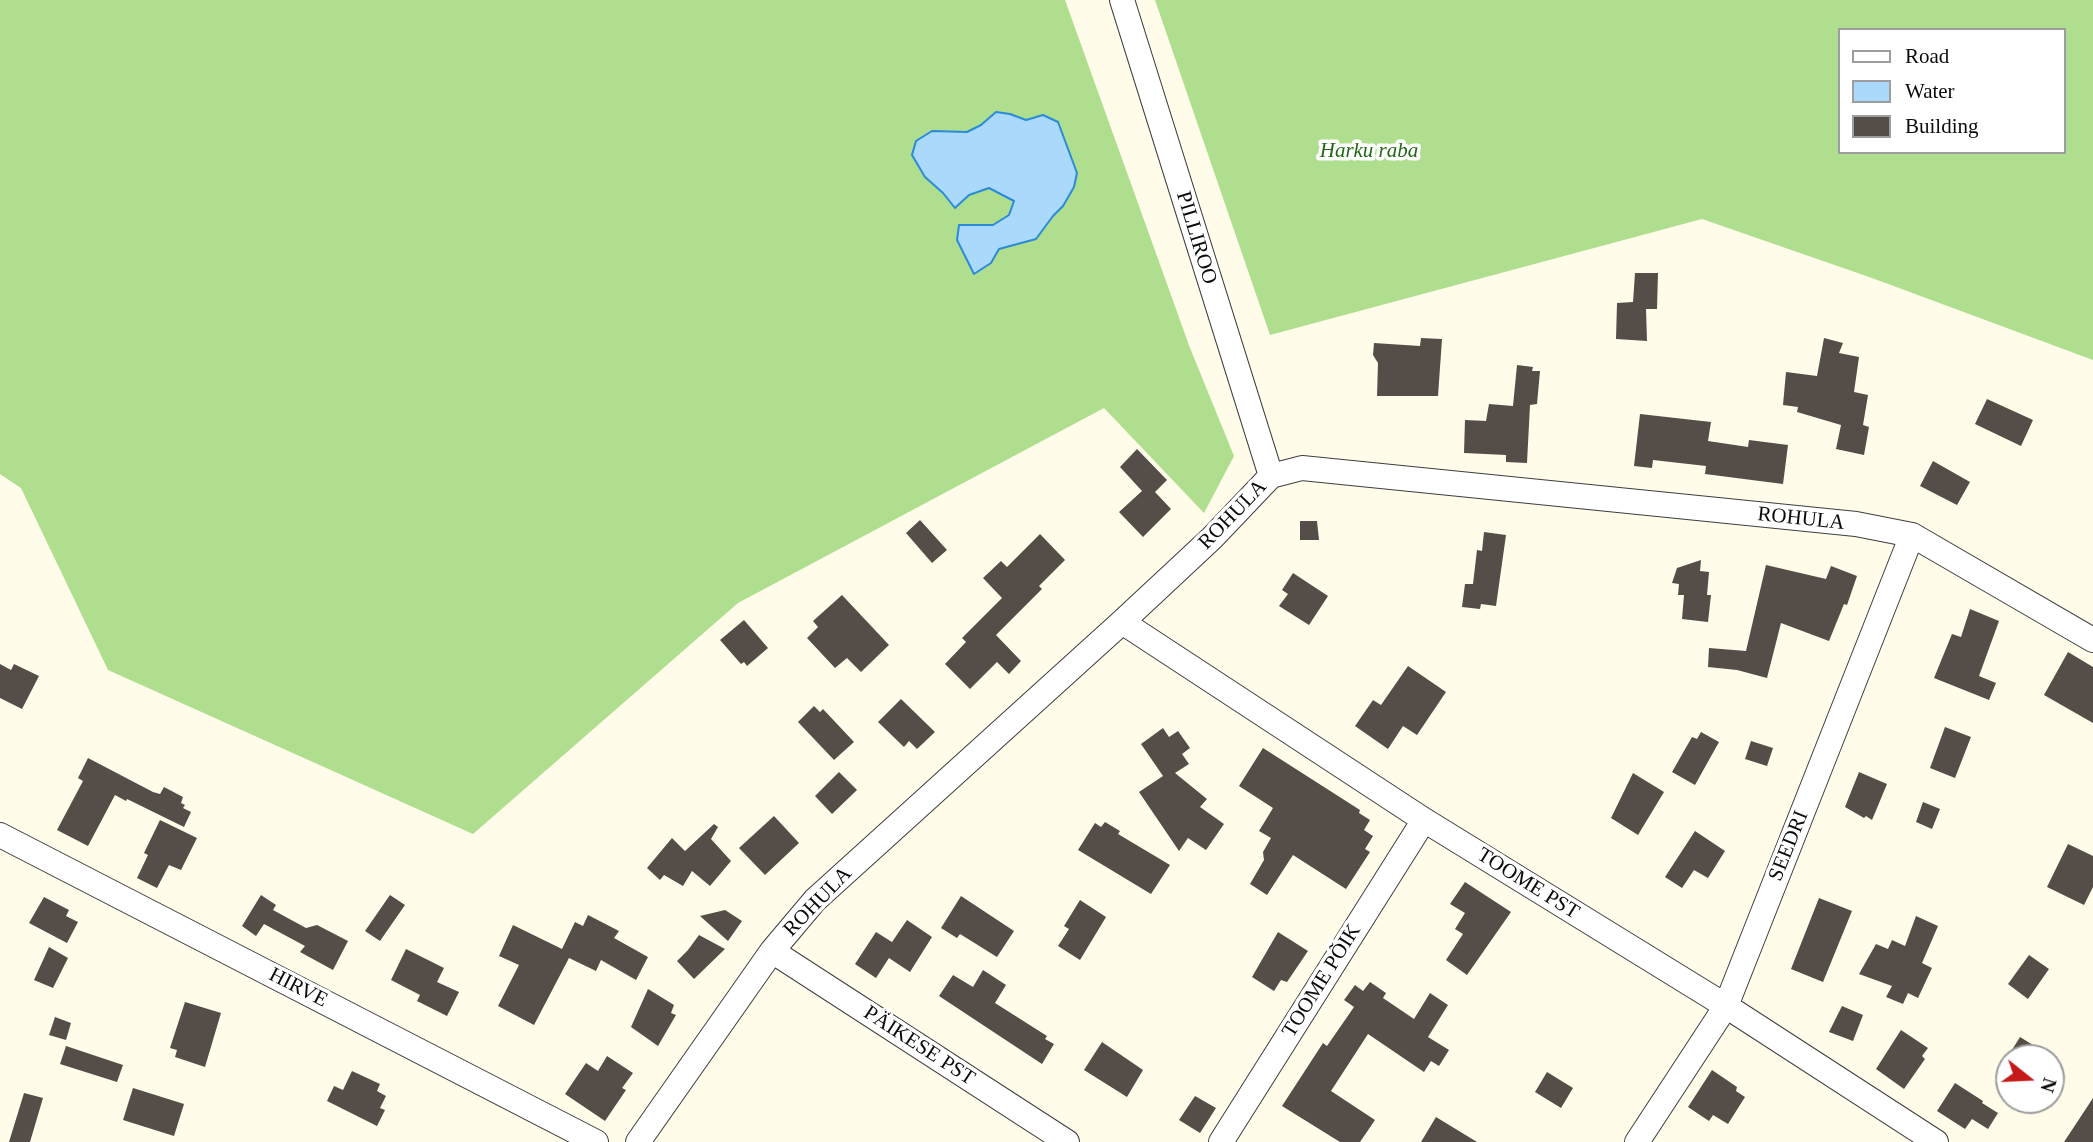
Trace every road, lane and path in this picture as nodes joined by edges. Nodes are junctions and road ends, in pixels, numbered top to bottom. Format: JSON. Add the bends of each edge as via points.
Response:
{"nodes":[{"id":1,"x":1122,"y":0,"type":"edge"},
{"id":2,"x":1271,"y":475,"type":"junction"},
{"id":3,"x":1912,"y":535,"type":"junction"},
{"id":4,"x":1122,"y":622,"type":"junction"},
{"id":5,"x":2093,"y":640,"type":"edge"},
{"id":6,"x":1424,"y":820,"type":"junction"},
{"id":7,"x":0,"y":835,"type":"edge"},
{"id":8,"x":772,"y":951,"type":"junction"},
{"id":9,"x":1726,"y":1006,"type":"junction"},
{"id":10,"x":596,"y":1142,"type":"edge"},
{"id":11,"x":638,"y":1142,"type":"edge"},
{"id":12,"x":1067,"y":1142,"type":"edge"},
{"id":13,"x":1221,"y":1142,"type":"edge"},
{"id":14,"x":1637,"y":1142,"type":"edge"},
{"id":15,"x":1936,"y":1142,"type":"edge"}],
"edges":[{"from":1,"to":2,"type":"street","name":"PILLIROO"},
{"from":2,"to":3,"type":"street","name":"ROHULA","via":[[1302,468],[1856,524]]},
{"from":2,"to":4,"type":"street","name":"ROHULA"},
{"from":3,"to":5,"type":"street","name":"ROHULA"},
{"from":3,"to":9,"type":"street","name":"SEEDRI"},
{"from":4,"to":6,"type":"street","name":"TOOME PST"},
{"from":4,"to":8,"type":"street","name":"ROHULA","via":[[815,900]]},
{"from":6,"to":9,"type":"street","name":"TOOME PST"},
{"from":6,"to":13,"type":"street","name":"TOOME PÕIK"},
{"from":7,"to":10,"type":"street","name":"HIRVE"},
{"from":8,"to":11,"type":"street","name":"ROHULA"},
{"from":8,"to":12,"type":"street","name":"PÄIKESE PST"},
{"from":9,"to":14,"type":"street","name":"SEEDRI"},
{"from":9,"to":15,"type":"street","name":"TOOME PST"}]}
